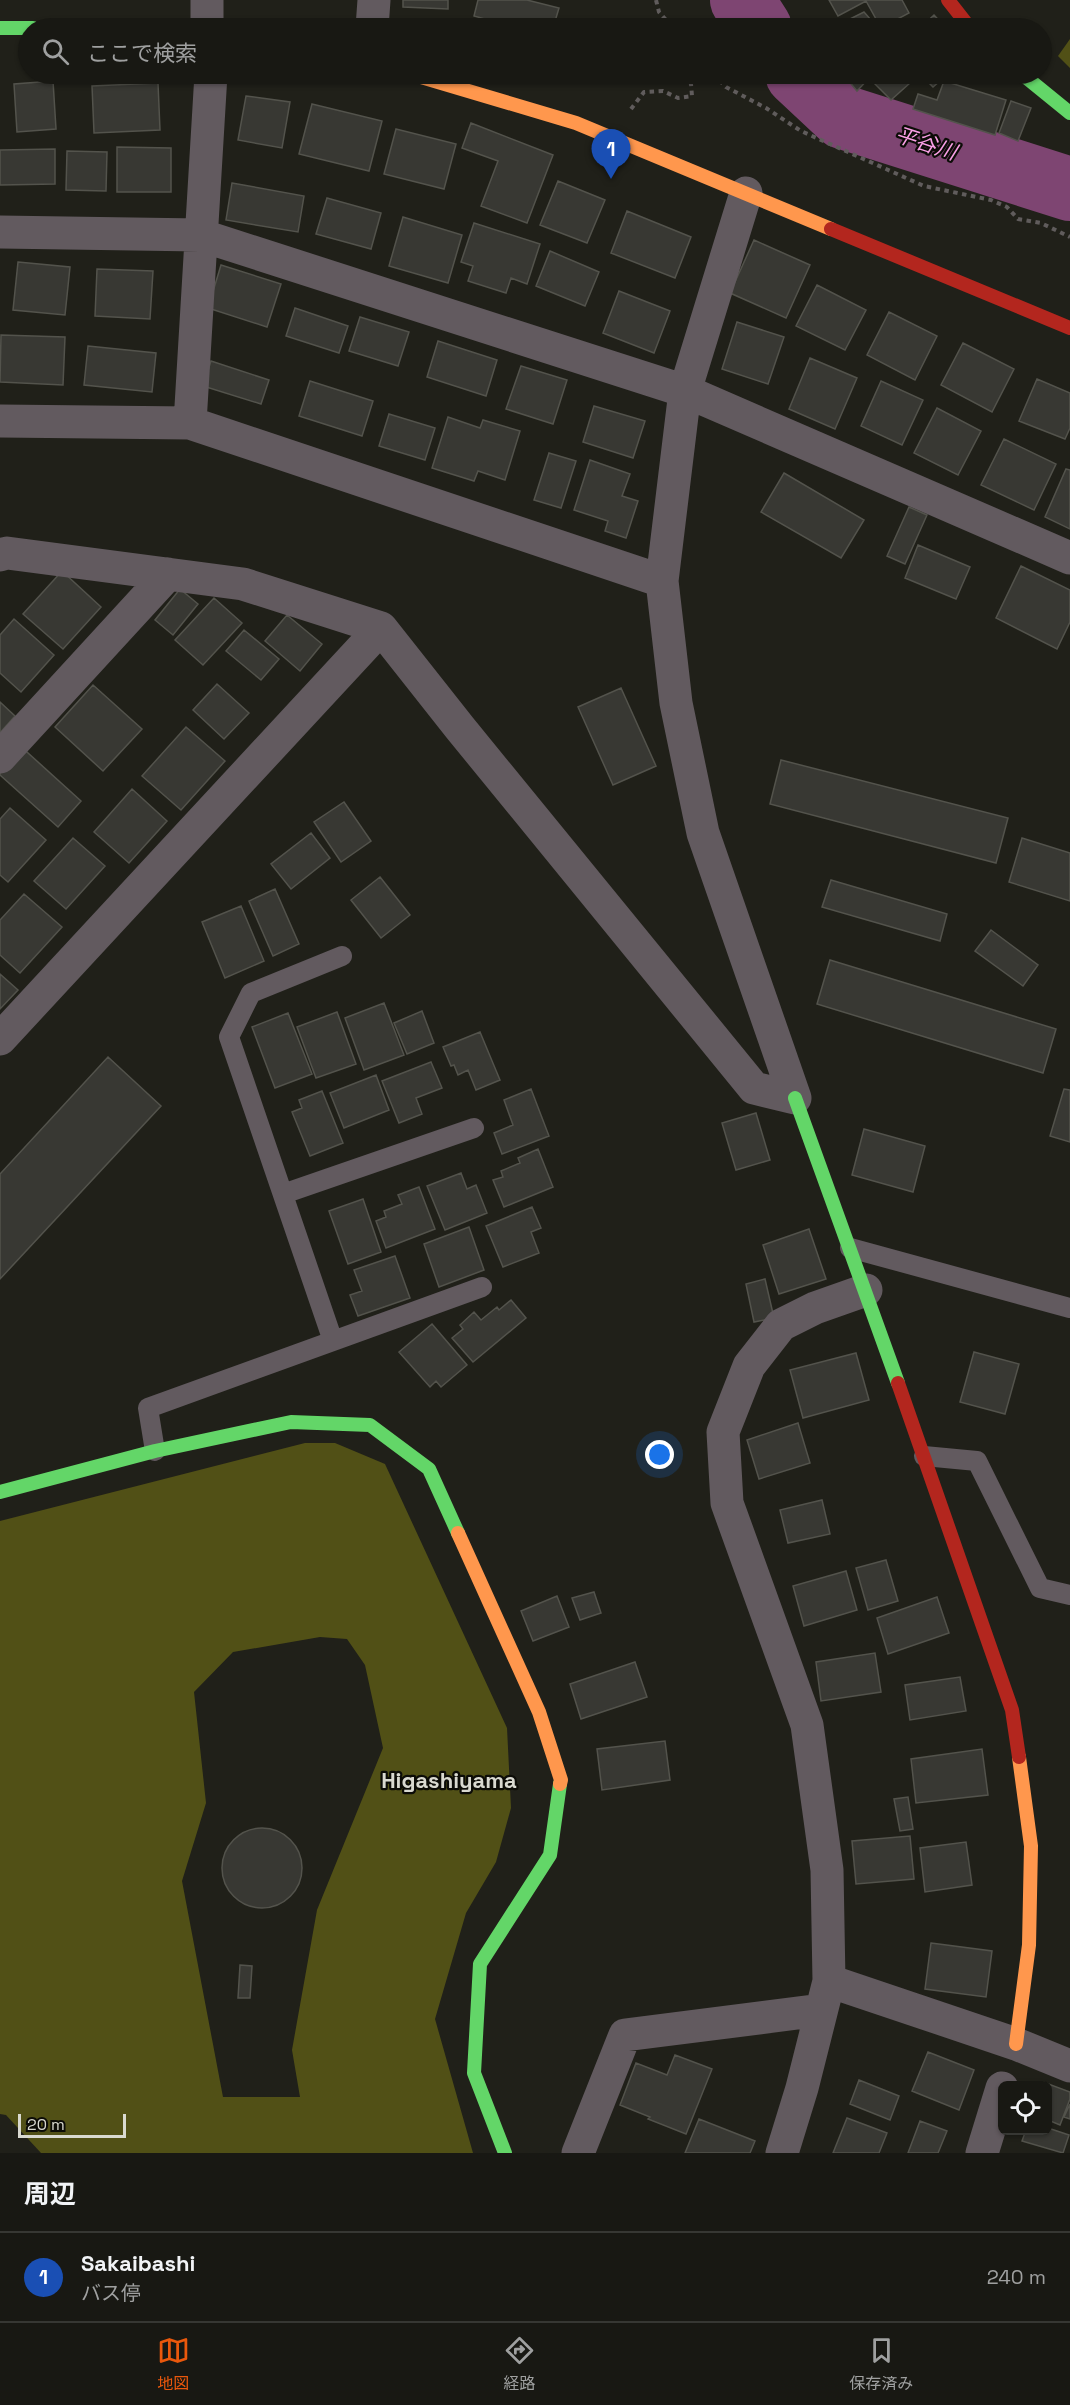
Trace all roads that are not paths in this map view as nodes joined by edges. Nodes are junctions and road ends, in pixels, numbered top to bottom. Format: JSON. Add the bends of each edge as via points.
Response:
{"nodes":[{"id":1,"x":207,"y":0,"type":"edge"},
{"id":2,"x":374,"y":0,"type":"edge"},
{"id":3,"x":948,"y":0,"type":"edge"},
{"id":4,"x":207,"y":18,"type":"edge"},
{"id":5,"x":373,"y":18,"type":"edge"},
{"id":6,"x":962,"y":18,"type":"edge"},
{"id":7,"x":0,"y":28,"type":"edge"},
{"id":8,"x":18,"y":28,"type":"edge"},
{"id":9,"x":211,"y":84,"type":"edge"},
{"id":10,"x":445,"y":84,"type":"edge"},
{"id":11,"x":1034,"y":84,"type":"edge"},
{"id":12,"x":1070,"y":113,"type":"edge"},
{"id":13,"x":746,"y":193,"type":"junction"},
{"id":14,"x":0,"y":232,"type":"edge"},
{"id":15,"x":200,"y":235,"type":"junction"},
{"id":16,"x":1070,"y":328,"type":"edge"},
{"id":17,"x":685,"y":391,"type":"junction"},
{"id":18,"x":0,"y":421,"type":"edge"},
{"id":19,"x":189,"y":423,"type":"junction"},
{"id":20,"x":0,"y":555,"type":"edge"},
{"id":21,"x":1070,"y":558,"type":"edge"},
{"id":22,"x":168,"y":574,"type":"junction"},
{"id":23,"x":662,"y":582,"type":"junction"},
{"id":24,"x":381,"y":628,"type":"junction"},
{"id":25,"x":0,"y":757,"type":"edge"},
{"id":26,"x":342,"y":956,"type":"dead end"},
{"id":27,"x":0,"y":1039,"type":"edge"},
{"id":28,"x":795,"y":1098,"type":"junction"},
{"id":29,"x":474,"y":1128,"type":"dead end"},
{"id":30,"x":283,"y":1194,"type":"junction"},
{"id":31,"x":850,"y":1248,"type":"junction"},
{"id":32,"x":482,"y":1287,"type":"dead end"},
{"id":33,"x":866,"y":1290,"type":"junction"},
{"id":34,"x":1070,"y":1308,"type":"edge"},
{"id":35,"x":333,"y":1341,"type":"junction"},
{"id":36,"x":155,"y":1450,"type":"junction"},
{"id":37,"x":924,"y":1456,"type":"junction"},
{"id":38,"x":0,"y":1492,"type":"edge"},
{"id":39,"x":1070,"y":1595,"type":"edge"},
{"id":40,"x":825,"y":1995,"type":"junction"},
{"id":41,"x":1016,"y":2044,"type":"junction"},
{"id":42,"x":1070,"y":2066,"type":"edge"},
{"id":43,"x":1005,"y":2081,"type":"edge"},
{"id":44,"x":998,"y":2103,"type":"edge"},
{"id":45,"x":506,"y":2153,"type":"edge"},
{"id":46,"x":578,"y":2153,"type":"edge"},
{"id":47,"x":782,"y":2153,"type":"edge"},
{"id":48,"x":982,"y":2153,"type":"edge"}],
"edges":[{"from":1,"to":4,"type":"street"},
{"from":2,"to":5,"type":"street"},
{"from":3,"to":6,"type":"street"},
{"from":7,"to":8,"type":"street"},
{"from":9,"to":15,"type":"street"},
{"from":10,"to":13,"type":"street","via":[[576,123]]},
{"from":11,"to":12,"type":"street"},
{"from":13,"to":16,"type":"street"},
{"from":13,"to":17,"type":"street"},
{"from":14,"to":15,"type":"street"},
{"from":15,"to":17,"type":"street"},
{"from":15,"to":19,"type":"street"},
{"from":17,"to":21,"type":"street"},
{"from":17,"to":23,"type":"street"},
{"from":18,"to":19,"type":"street"},
{"from":19,"to":23,"type":"street"},
{"from":20,"to":22,"type":"street"},
{"from":22,"to":24,"type":"street","via":[[243,584]]},
{"from":22,"to":25,"type":"street"},
{"from":23,"to":28,"type":"street","via":[[676,703],[704,832]]},
{"from":24,"to":27,"type":"street"},
{"from":24,"to":28,"type":"street","via":[[754,1088]]},
{"from":26,"to":30,"type":"lane","via":[[251,993],[230,1037]]},
{"from":28,"to":31,"type":"street"},
{"from":29,"to":30,"type":"lane"},
{"from":30,"to":35,"type":"lane"},
{"from":31,"to":33,"type":"street"},
{"from":31,"to":34,"type":"lane"},
{"from":32,"to":35,"type":"lane"},
{"from":33,"to":37,"type":"street"},
{"from":33,"to":40,"type":"street","via":[[781,1325],[749,1366],[723,1432],[727,1503],[807,1725],[827,1870]]},
{"from":35,"to":36,"type":"lane","via":[[148,1408]]},
{"from":36,"to":38,"type":"street"},
{"from":36,"to":45,"type":"street","via":[[291,1422],[370,1425],[429,1469],[539,1712],[561,1780],[550,1855],[480,1964],[474,2073]]},
{"from":37,"to":39,"type":"lane","via":[[977,1461],[1040,1588]]},
{"from":37,"to":41,"type":"street","via":[[1012,1710],[1031,1846],[1029,1945]]},
{"from":40,"to":41,"type":"street"},
{"from":40,"to":46,"type":"street","via":[[625,2035]]},
{"from":40,"to":47,"type":"street"},
{"from":41,"to":42,"type":"street"},
{"from":41,"to":43,"type":"street"},
{"from":44,"to":48,"type":"street"}]}
